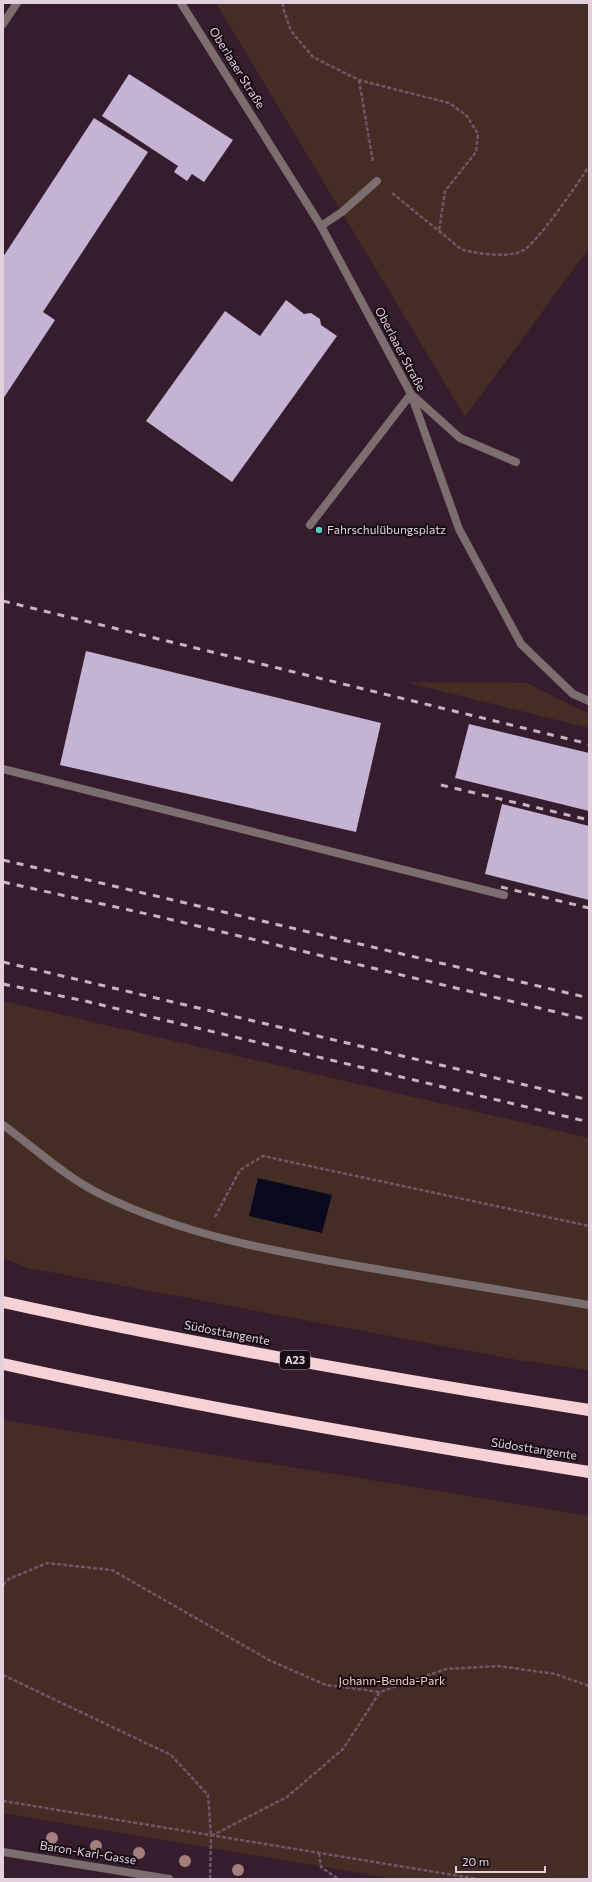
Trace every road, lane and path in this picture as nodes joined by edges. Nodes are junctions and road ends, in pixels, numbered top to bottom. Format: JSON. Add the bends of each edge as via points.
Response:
{"nodes":[{"id":1,"x":18,"y":3,"type":"edge"},
{"id":2,"x":181,"y":3,"type":"edge"},
{"id":3,"x":283,"y":3,"type":"edge"},
{"id":4,"x":3,"y":24,"type":"edge"},
{"id":5,"x":359,"y":80,"type":"junction"},
{"id":6,"x":589,"y":166,"type":"edge"},
{"id":7,"x":377,"y":181,"type":"junction"},
{"id":8,"x":321,"y":226,"type":"junction"},
{"id":9,"x":439,"y":231,"type":"junction"},
{"id":10,"x":411,"y":394,"type":"junction"},
{"id":11,"x":516,"y":462,"type":"dead end"},
{"id":12,"x":310,"y":525,"type":"dead end"},
{"id":13,"x":589,"y":701,"type":"edge"},
{"id":14,"x":3,"y":769,"type":"edge"},
{"id":15,"x":504,"y":895,"type":"dead end"},
{"id":16,"x":3,"y":1125,"type":"edge"},
{"id":17,"x":589,"y":1226,"type":"edge"},
{"id":18,"x":206,"y":1235,"type":"junction"},
{"id":19,"x":3,"y":1302,"type":"edge"},
{"id":20,"x":589,"y":1305,"type":"edge"},
{"id":21,"x":3,"y":1364,"type":"edge"},
{"id":22,"x":589,"y":1410,"type":"edge"},
{"id":23,"x":589,"y":1472,"type":"edge"},
{"id":24,"x":3,"y":1585,"type":"edge"},
{"id":25,"x":3,"y":1675,"type":"edge"},
{"id":26,"x":589,"y":1686,"type":"edge"},
{"id":27,"x":380,"y":1692,"type":"junction"},
{"id":28,"x":3,"y":1801,"type":"edge"},
{"id":29,"x":211,"y":1836,"type":"junction"},
{"id":30,"x":3,"y":1852,"type":"edge"},
{"id":31,"x":319,"y":1853,"type":"junction"},
{"id":32,"x":169,"y":1879,"type":"edge"},
{"id":33,"x":210,"y":1879,"type":"edge"},
{"id":34,"x":338,"y":1879,"type":"edge"},
{"id":35,"x":478,"y":1879,"type":"edge"}],
"edges":[{"from":1,"to":4,"type":"street"},
{"from":2,"to":8,"type":"street","name":"Oberlaaer Straße"},
{"from":3,"to":5,"type":"path","via":[[291,31],[313,57]]},
{"from":5,"to":7,"type":"path"},
{"from":5,"to":9,"type":"path","via":[[449,103],[467,116],[478,134],[476,152],[445,191]]},
{"from":6,"to":9,"type":"path","via":[[536,240],[522,251],[498,255],[474,253],[462,249]]},
{"from":7,"to":8,"type":"street","via":[[342,212]]},
{"from":7,"to":9,"type":"path"},
{"from":8,"to":10,"type":"street","name":"Oberlaaer Straße"},
{"from":10,"to":11,"type":"street","via":[[460,438]]},
{"from":10,"to":12,"type":"street"},
{"from":10,"to":13,"type":"street","name":"Oberlaaer Straße","via":[[459,529],[521,644],[574,694]]},
{"from":14,"to":15,"type":"street"},
{"from":16,"to":18,"type":"street","via":[[60,1169],[99,1194],[152,1217]]},
{"from":17,"to":18,"type":"path","via":[[263,1156],[240,1170]]},
{"from":18,"to":20,"type":"street","via":[[305,1257]]},
{"from":19,"to":22,"type":"highway","name":"Südosttangente","number":"A23","via":[[249,1352]]},
{"from":21,"to":23,"type":"highway","name":"Südosttangente","via":[[240,1412]]},
{"from":24,"to":27,"type":"path","via":[[9,1579],[47,1563],[112,1570],[269,1660],[326,1685]]},
{"from":25,"to":29,"type":"path","via":[[171,1755],[208,1794]]},
{"from":26,"to":27,"type":"path","via":[[555,1674],[499,1666],[446,1669]]},
{"from":27,"to":29,"type":"path","via":[[338,1754],[287,1797]]},
{"from":28,"to":29,"type":"path"},
{"from":29,"to":31,"type":"path"},
{"from":29,"to":33,"type":"path"},
{"from":30,"to":32,"type":"street","name":"Baron-Karl-Gasse"},
{"from":31,"to":34,"type":"path","via":[[321,1867]]},
{"from":31,"to":35,"type":"path"}]}
